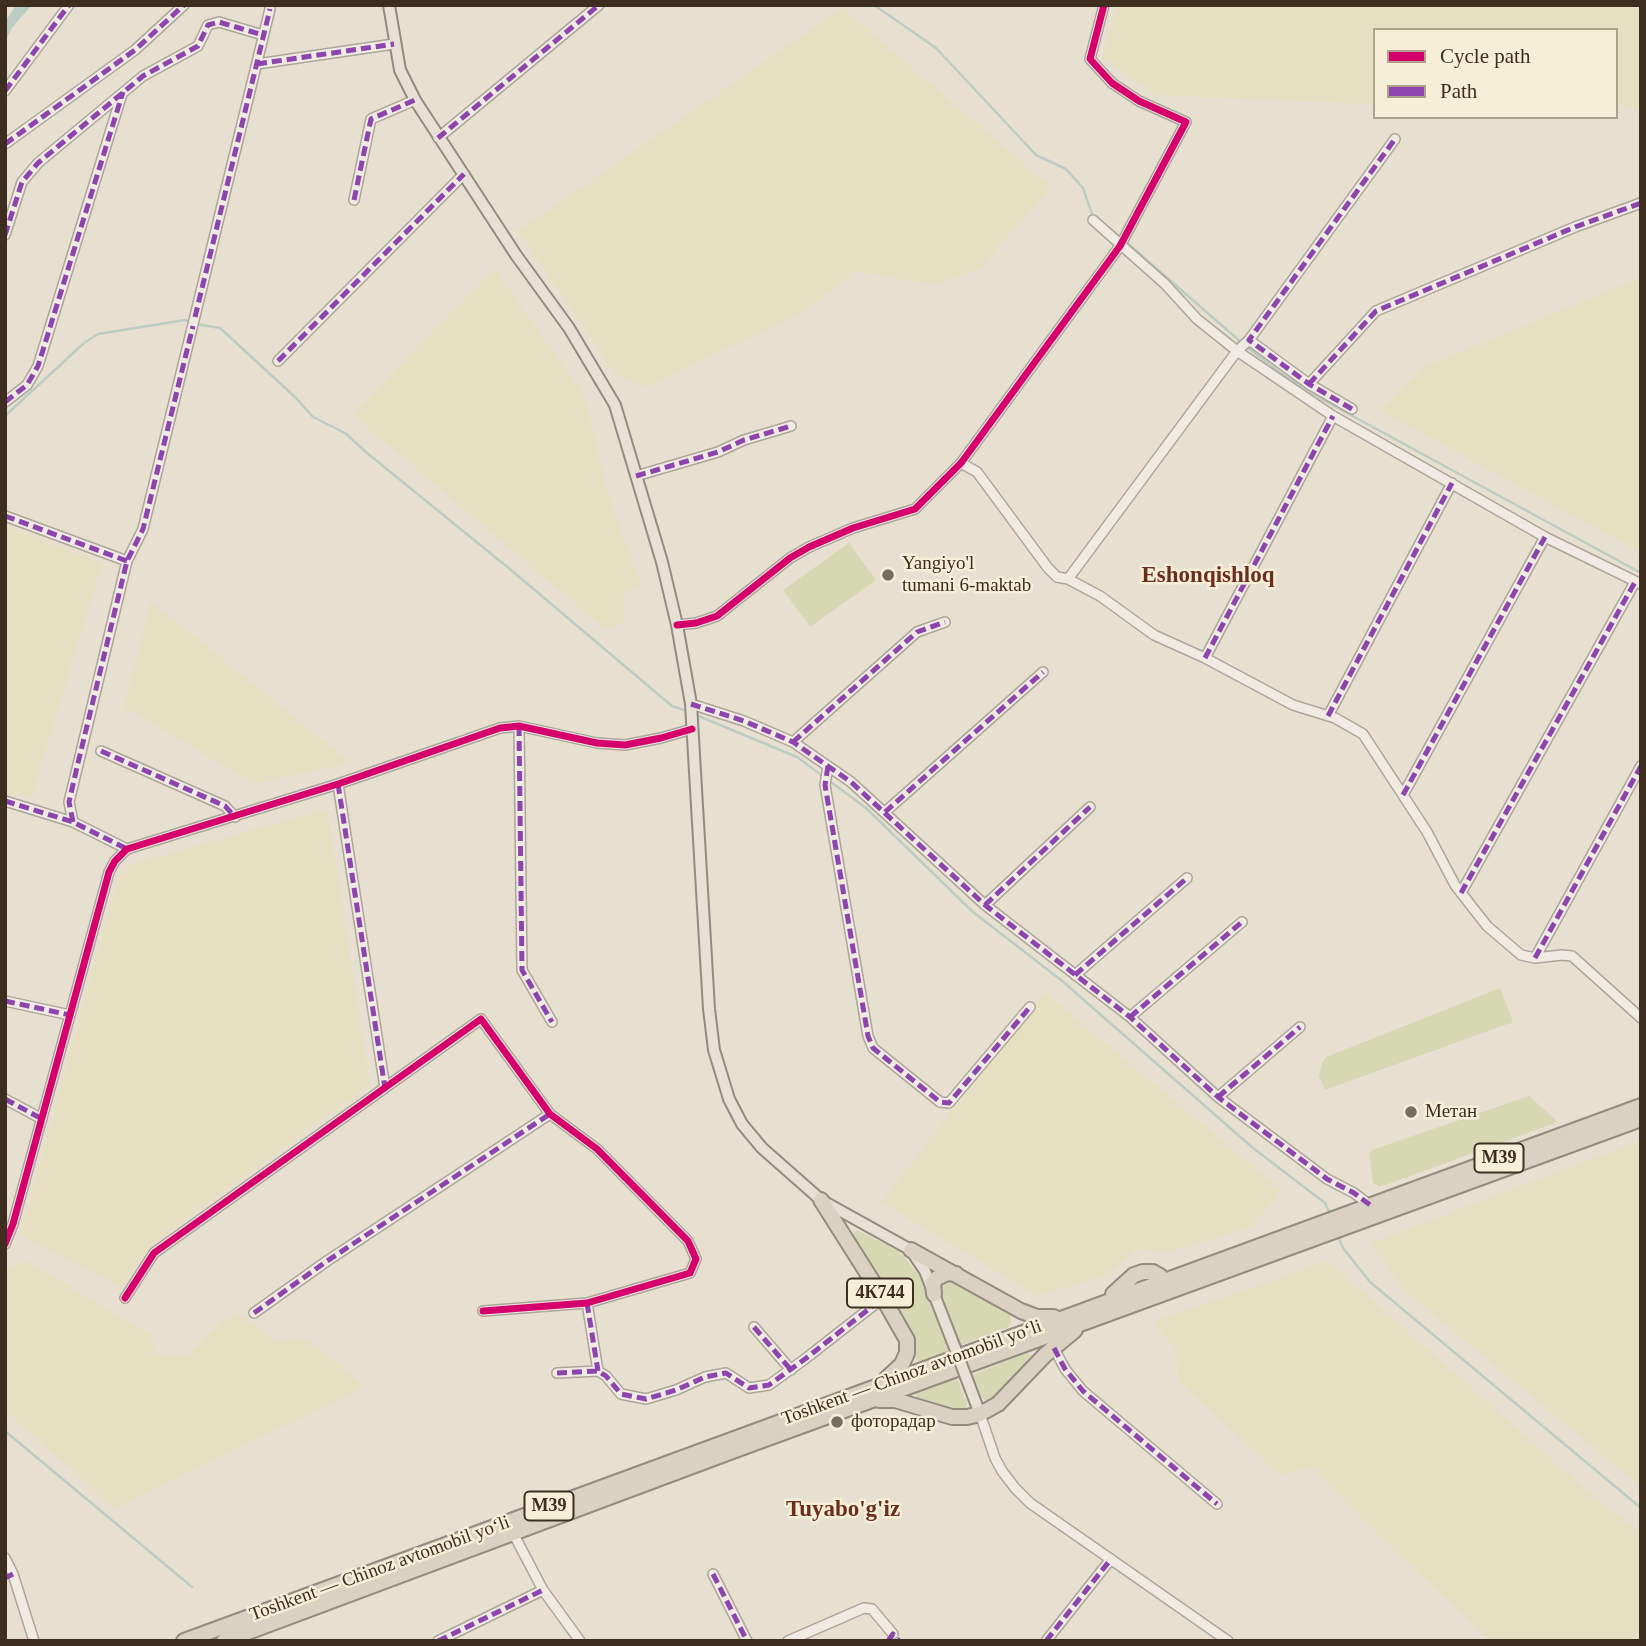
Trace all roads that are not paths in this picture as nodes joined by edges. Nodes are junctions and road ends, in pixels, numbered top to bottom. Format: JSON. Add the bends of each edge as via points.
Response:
{"nodes":[{"id":1,"x":69,"y":5,"type":"edge"},
{"id":2,"x":184,"y":5,"type":"edge"},
{"id":3,"x":388,"y":5,"type":"edge"},
{"id":4,"x":599,"y":5,"type":"edge"},
{"id":5,"x":1104,"y":5,"type":"edge"},
{"id":6,"x":270,"y":9,"type":"dead end"},
{"id":7,"x":263,"y":35,"type":"junction"},
{"id":8,"x":394,"y":44,"type":"junction"},
{"id":9,"x":257,"y":64,"type":"junction"},
{"id":10,"x":5,"y":90,"type":"edge"},
{"id":11,"x":123,"y":92,"type":"junction"},
{"id":12,"x":415,"y":100,"type":"junction"},
{"id":13,"x":438,"y":138,"type":"junction"},
{"id":14,"x":1395,"y":139,"type":"dead end"},
{"id":15,"x":5,"y":144,"type":"edge"},
{"id":16,"x":464,"y":174,"type":"junction"},
{"id":17,"x":354,"y":200,"type":"dead end"},
{"id":18,"x":1641,"y":202,"type":"edge"},
{"id":19,"x":1093,"y":220,"type":"dead end"},
{"id":20,"x":5,"y":235,"type":"edge"},
{"id":21,"x":1120,"y":246,"type":"junction"},
{"id":22,"x":1248,"y":340,"type":"junction"},
{"id":23,"x":1237,"y":351,"type":"junction"},
{"id":24,"x":278,"y":361,"type":"dead end"},
{"id":25,"x":1309,"y":384,"type":"junction"},
{"id":26,"x":5,"y":402,"type":"edge"},
{"id":27,"x":1352,"y":409,"type":"dead end"},
{"id":28,"x":1333,"y":416,"type":"junction"},
{"id":29,"x":791,"y":426,"type":"dead end"},
{"id":30,"x":961,"y":463,"type":"junction"},
{"id":31,"x":636,"y":476,"type":"junction"},
{"id":32,"x":1452,"y":483,"type":"junction"},
{"id":33,"x":5,"y":516,"type":"edge"},
{"id":34,"x":1545,"y":537,"type":"junction"},
{"id":35,"x":127,"y":561,"type":"junction"},
{"id":36,"x":1068,"y":579,"type":"junction"},
{"id":37,"x":1638,"y":583,"type":"edge"},
{"id":38,"x":945,"y":622,"type":"dead end"},
{"id":39,"x":677,"y":625,"type":"junction"},
{"id":40,"x":1205,"y":658,"type":"junction"},
{"id":41,"x":1043,"y":672,"type":"dead end"},
{"id":42,"x":691,"y":704,"type":"junction"},
{"id":43,"x":1328,"y":716,"type":"junction"},
{"id":44,"x":692,"y":724,"type":"junction"},
{"id":45,"x":519,"y":726,"type":"junction"},
{"id":46,"x":793,"y":742,"type":"junction"},
{"id":47,"x":101,"y":751,"type":"dead end"},
{"id":48,"x":828,"y":766,"type":"junction"},
{"id":49,"x":1641,"y":766,"type":"edge"},
{"id":50,"x":338,"y":784,"type":"junction"},
{"id":51,"x":1403,"y":794,"type":"junction"},
{"id":52,"x":5,"y":801,"type":"edge"},
{"id":53,"x":1090,"y":807,"type":"dead end"},
{"id":54,"x":885,"y":812,"type":"junction"},
{"id":55,"x":235,"y":817,"type":"junction"},
{"id":56,"x":73,"y":822,"type":"junction"},
{"id":57,"x":127,"y":849,"type":"junction"},
{"id":58,"x":1187,"y":878,"type":"dead end"},
{"id":59,"x":1461,"y":892,"type":"junction"},
{"id":60,"x":985,"y":905,"type":"junction"},
{"id":61,"x":1242,"y":922,"type":"dead end"},
{"id":62,"x":1535,"y":958,"type":"junction"},
{"id":63,"x":1075,"y":975,"type":"junction"},
{"id":64,"x":5,"y":1000,"type":"edge"},
{"id":65,"x":1030,"y":1007,"type":"dead end"},
{"id":66,"x":70,"y":1015,"type":"junction"},
{"id":67,"x":1130,"y":1017,"type":"junction"},
{"id":68,"x":1641,"y":1018,"type":"edge"},
{"id":69,"x":552,"y":1022,"type":"dead end"},
{"id":70,"x":1300,"y":1027,"type":"dead end"},
{"id":71,"x":385,"y":1088,"type":"junction"},
{"id":72,"x":1218,"y":1097,"type":"junction"},
{"id":73,"x":5,"y":1099,"type":"edge"},
{"id":74,"x":1641,"y":1106,"type":"edge"},
{"id":75,"x":550,"y":1114,"type":"junction"},
{"id":76,"x":42,"y":1119,"type":"junction"},
{"id":77,"x":1641,"y":1119,"type":"edge"},
{"id":78,"x":821,"y":1200,"type":"junction"},
{"id":79,"x":1363,"y":1212,"type":"junction"},
{"id":80,"x":9,"y":1221,"type":"edge"},
{"id":81,"x":5,"y":1244,"type":"edge"},
{"id":82,"x":911,"y":1250,"type":"junction"},
{"id":83,"x":958,"y":1274,"type":"junction"},
{"id":84,"x":1164,"y":1287,"type":"junction"},
{"id":85,"x":934,"y":1294,"type":"junction"},
{"id":86,"x":125,"y":1298,"type":"dead end"},
{"id":87,"x":883,"y":1298,"type":"junction"},
{"id":88,"x":587,"y":1303,"type":"junction"},
{"id":89,"x":483,"y":1311,"type":"dead end"},
{"id":90,"x":254,"y":1313,"type":"dead end"},
{"id":91,"x":1066,"y":1316,"type":"junction"},
{"id":92,"x":1088,"y":1321,"type":"junction"},
{"id":93,"x":754,"y":1327,"type":"dead end"},
{"id":94,"x":1054,"y":1348,"type":"junction"},
{"id":95,"x":791,"y":1370,"type":"junction"},
{"id":96,"x":598,"y":1371,"type":"junction"},
{"id":97,"x":556,"y":1373,"type":"dead end"},
{"id":98,"x":879,"y":1385,"type":"junction"},
{"id":99,"x":875,"y":1399,"type":"junction"},
{"id":100,"x":980,"y":1414,"type":"junction"},
{"id":101,"x":802,"y":1419,"type":"junction"},
{"id":102,"x":1217,"y":1504,"type":"dead end"},
{"id":103,"x":513,"y":1533,"type":"junction"},
{"id":104,"x":5,"y":1558,"type":"edge"},
{"id":105,"x":1111,"y":1559,"type":"junction"},
{"id":106,"x":713,"y":1574,"type":"dead end"},
{"id":107,"x":9,"y":1576,"type":"edge"},
{"id":108,"x":543,"y":1590,"type":"junction"},
{"id":109,"x":893,"y":1639,"type":"edge"},
{"id":110,"x":34,"y":1641,"type":"edge"},
{"id":111,"x":184,"y":1641,"type":"edge"},
{"id":112,"x":224,"y":1641,"type":"edge"},
{"id":113,"x":438,"y":1641,"type":"edge"},
{"id":114,"x":580,"y":1641,"type":"edge"},
{"id":115,"x":747,"y":1641,"type":"edge"},
{"id":116,"x":788,"y":1641,"type":"edge"},
{"id":117,"x":1046,"y":1641,"type":"edge"},
{"id":118,"x":1228,"y":1641,"type":"edge"}],
"edges":[{"from":1,"to":10,"type":"street"},
{"from":2,"to":15,"type":"street","via":[[135,50]]},
{"from":3,"to":8,"type":"main road"},
{"from":4,"to":13,"type":"street"},
{"from":5,"to":21,"type":"street","via":[[1090,60],[1112,83],[1139,101],[1186,122]]},
{"from":6,"to":7,"type":"street"},
{"from":7,"to":9,"type":"street"},
{"from":7,"to":11,"type":"street","via":[[219,22],[208,25],[198,46],[142,76]]},
{"from":8,"to":9,"type":"street"},
{"from":8,"to":12,"type":"main road","via":[[400,70]]},
{"from":9,"to":35,"type":"street","via":[[143,529]]},
{"from":11,"to":20,"type":"street","via":[[38,163],[22,183]]},
{"from":11,"to":26,"type":"street","via":[[38,366],[27,385]]},
{"from":12,"to":13,"type":"main road"},
{"from":12,"to":17,"type":"street","via":[[371,119]]},
{"from":13,"to":16,"type":"main road"},
{"from":14,"to":22,"type":"street"},
{"from":16,"to":24,"type":"street"},
{"from":16,"to":31,"type":"main road","via":[[593,366],[615,405]]},
{"from":18,"to":25,"type":"street","via":[[1376,311]]},
{"from":19,"to":21,"type":"street"},
{"from":21,"to":23,"type":"street"},
{"from":21,"to":30,"type":"street"},
{"from":22,"to":23,"type":"street"},
{"from":22,"to":25,"type":"street"},
{"from":23,"to":28,"type":"street"},
{"from":23,"to":36,"type":"street"},
{"from":25,"to":27,"type":"street"},
{"from":28,"to":32,"type":"street"},
{"from":28,"to":40,"type":"street"},
{"from":29,"to":31,"type":"street"},
{"from":30,"to":36,"type":"street","via":[[977,472],[1048,568],[1057,577]]},
{"from":30,"to":39,"type":"street","via":[[915,509],[809,547],[717,615]]},
{"from":31,"to":39,"type":"main road"},
{"from":32,"to":34,"type":"street"},
{"from":32,"to":43,"type":"street"},
{"from":33,"to":35,"type":"street"},
{"from":34,"to":37,"type":"street"},
{"from":34,"to":51,"type":"street"},
{"from":35,"to":56,"type":"street","via":[[69,802]]},
{"from":36,"to":40,"type":"street","via":[[1116,606],[1154,635]]},
{"from":37,"to":59,"type":"street"},
{"from":38,"to":46,"type":"street","via":[[917,632]]},
{"from":39,"to":42,"type":"main road"},
{"from":40,"to":43,"type":"street","via":[[1293,705]]},
{"from":41,"to":54,"type":"street"},
{"from":42,"to":44,"type":"main road"},
{"from":42,"to":46,"type":"street"},
{"from":43,"to":51,"type":"street","via":[[1363,734]]},
{"from":44,"to":45,"type":"street","via":[[625,745]]},
{"from":44,"to":78,"type":"main road","via":[[709,1009],[718,1067],[729,1099],[749,1133]]},
{"from":45,"to":50,"type":"street","via":[[500,728]]},
{"from":45,"to":69,"type":"street","via":[[523,970]]},
{"from":46,"to":48,"type":"street"},
{"from":47,"to":55,"type":"street","via":[[225,806]]},
{"from":48,"to":54,"type":"street"},
{"from":48,"to":65,"type":"street","via":[[825,785],[873,1048],[940,1102],[949,1103]]},
{"from":49,"to":62,"type":"street"},
{"from":50,"to":55,"type":"street"},
{"from":50,"to":71,"type":"street"},
{"from":51,"to":59,"type":"street"},
{"from":52,"to":56,"type":"street"},
{"from":53,"to":60,"type":"street"},
{"from":54,"to":60,"type":"street"},
{"from":55,"to":57,"type":"street"},
{"from":56,"to":57,"type":"street"},
{"from":57,"to":66,"type":"street","via":[[109,872]]},
{"from":58,"to":63,"type":"street"},
{"from":59,"to":62,"type":"street","via":[[1487,926],[1521,955]]},
{"from":60,"to":63,"type":"street"},
{"from":61,"to":67,"type":"street"},
{"from":62,"to":68,"type":"street","via":[[1572,956]]},
{"from":63,"to":67,"type":"street"},
{"from":64,"to":66,"type":"street"},
{"from":66,"to":76,"type":"street"},
{"from":67,"to":72,"type":"street"},
{"from":70,"to":72,"type":"street"},
{"from":71,"to":75,"type":"street","via":[[481,1019]]},
{"from":71,"to":86,"type":"street","via":[[155,1253]]},
{"from":72,"to":79,"type":"street","via":[[1354,1194]]},
{"from":73,"to":76,"type":"street"},
{"from":74,"to":79,"type":"highway","name":"Toshkent — Chinoz avtomobil yoʻli","number":"M39"},
{"from":75,"to":88,"type":"street","via":[[597,1149],[688,1241],[696,1259],[690,1273]]},
{"from":75,"to":90,"type":"street"},
{"from":76,"to":80,"type":"street"},
{"from":77,"to":79,"type":"highway","name":"Toshkent — Chinoz avtomobil yoʻli","number":"M39"},
{"from":78,"to":82,"type":"main road"},
{"from":78,"to":87,"type":"highway","number":"4К744"},
{"from":79,"to":84,"type":"highway","name":"Toshkent — Chinoz avtomobil yoʻli","number":"M39"},
{"from":80,"to":81,"type":"street"},
{"from":82,"to":83,"type":"highway","number":"4К744"},
{"from":82,"to":85,"type":"main road"},
{"from":83,"to":85,"type":"highway","via":[[937,1278]]},
{"from":83,"to":91,"type":"highway","number":"4К744","via":[[1029,1314]]},
{"from":84,"to":91,"type":"highway","name":"Toshkent — Chinoz avtomobil yoʻli","number":"M39","via":[[1153,1272],[1138,1273],[1101,1303]]},
{"from":84,"to":92,"type":"highway","name":"Toshkent — Chinoz avtomobil yoʻli","number":"M39"},
{"from":85,"to":100,"type":"main road","bridge":true},
{"from":87,"to":95,"type":"street"},
{"from":87,"to":98,"type":"highway","number":"4К744","via":[[908,1346],[898,1370]]},
{"from":88,"to":89,"type":"street"},
{"from":88,"to":96,"type":"street"},
{"from":91,"to":98,"type":"highway","name":"Toshkent — Chinoz avtomobil yoʻli","number":"M39"},
{"from":92,"to":94,"type":"highway"},
{"from":92,"to":99,"type":"highway","name":"Toshkent — Chinoz avtomobil yoʻli","number":"M39"},
{"from":93,"to":95,"type":"street"},
{"from":94,"to":100,"type":"highway","via":[[998,1404]]},
{"from":94,"to":102,"type":"street","via":[[1083,1391]]},
{"from":95,"to":96,"type":"street","via":[[769,1385],[749,1388],[726,1373],[646,1399],[621,1394]]},
{"from":96,"to":97,"type":"street"},
{"from":98,"to":101,"type":"highway","name":"Toshkent — Chinoz avtomobil yoʻli","number":"M39"},
{"from":99,"to":100,"type":"highway","via":[[895,1400],[952,1417]]},
{"from":99,"to":101,"type":"highway","name":"Toshkent — Chinoz avtomobil yoʻli","number":"M39"},
{"from":100,"to":105,"type":"street","via":[[995,1458],[1014,1488]]},
{"from":101,"to":103,"type":"highway","name":"Toshkent — Chinoz avtomobil yoʻli","number":"M39"},
{"from":101,"to":111,"type":"highway","name":"Toshkent — Chinoz avtomobil yoʻli","number":"M39"},
{"from":103,"to":108,"type":"street"},
{"from":103,"to":112,"type":"highway","name":"Toshkent — Chinoz avtomobil yoʻli","number":"M39"},
{"from":104,"to":107,"type":"street"},
{"from":105,"to":117,"type":"street"},
{"from":105,"to":118,"type":"street"},
{"from":106,"to":115,"type":"street"},
{"from":107,"to":110,"type":"street"},
{"from":108,"to":113,"type":"street"},
{"from":108,"to":114,"type":"street"},
{"from":109,"to":116,"type":"street","via":[[872,1609],[864,1608]]}]}
